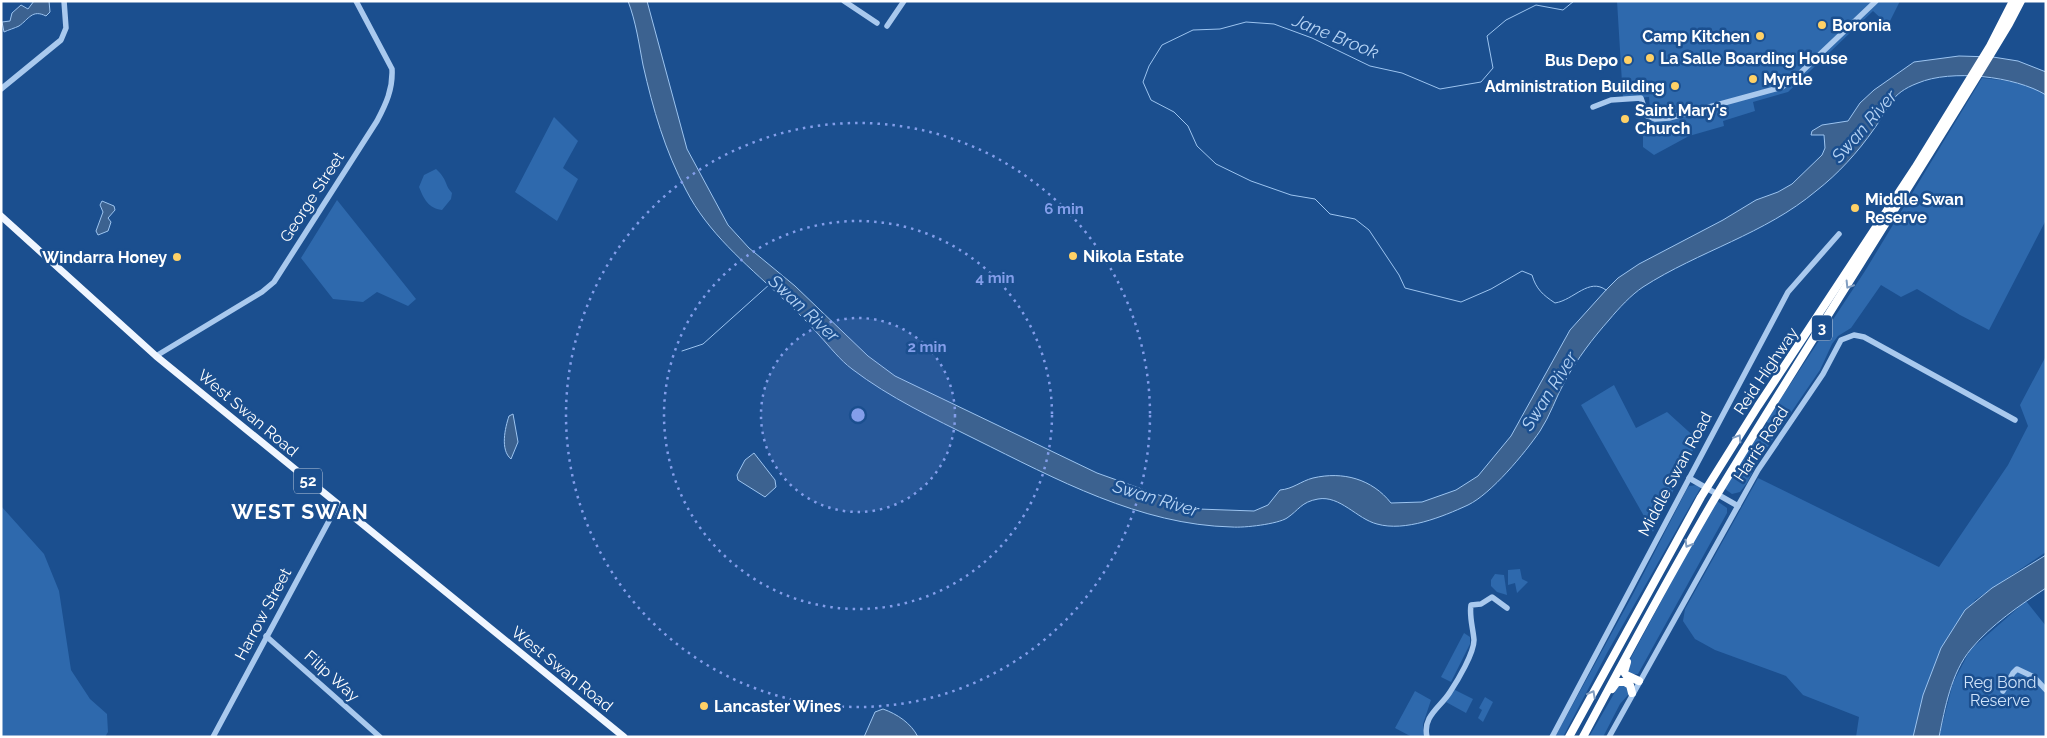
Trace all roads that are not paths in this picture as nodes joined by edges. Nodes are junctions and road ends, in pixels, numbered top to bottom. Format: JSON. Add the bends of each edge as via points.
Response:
{"nodes":[{"id":1,"x":64,"y":1,"type":"edge"},
{"id":2,"x":356,"y":1,"type":"edge"},
{"id":3,"x":844,"y":1,"type":"edge"},
{"id":4,"x":904,"y":1,"type":"edge"},
{"id":5,"x":1876,"y":1,"type":"edge"},
{"id":6,"x":2013,"y":1,"type":"edge"},
{"id":7,"x":2020,"y":1,"type":"edge"},
{"id":8,"x":878,"y":23,"type":"dead end"},
{"id":9,"x":887,"y":26,"type":"dead end"},
{"id":10,"x":1990,"y":50,"type":"junction"},
{"id":11,"x":1,"y":89,"type":"edge"},
{"id":12,"x":1593,"y":107,"type":"dead end"},
{"id":13,"x":1918,"y":168,"type":"junction"},
{"id":14,"x":1,"y":216,"type":"edge"},
{"id":15,"x":1839,"y":234,"type":"dead end"},
{"id":16,"x":156,"y":356,"type":"junction"},
{"id":17,"x":2015,"y":420,"type":"dead end"},
{"id":18,"x":1689,"y":478,"type":"junction"},
{"id":19,"x":338,"y":506,"type":"junction"},
{"id":20,"x":1738,"y":506,"type":"junction"},
{"id":21,"x":1507,"y":608,"type":"dead end"},
{"id":22,"x":1643,"y":623,"type":"junction"},
{"id":23,"x":266,"y":636,"type":"junction"},
{"id":24,"x":1639,"y":681,"type":"junction"},
{"id":25,"x":2046,"y":690,"type":"edge"},
{"id":26,"x":2003,"y":691,"type":"dead end"},
{"id":27,"x":1632,"y":693,"type":"junction"},
{"id":28,"x":1593,"y":718,"type":"junction"},
{"id":29,"x":213,"y":737,"type":"edge"},
{"id":30,"x":380,"y":737,"type":"edge"},
{"id":31,"x":624,"y":737,"type":"edge"},
{"id":32,"x":1427,"y":737,"type":"edge"},
{"id":33,"x":1552,"y":737,"type":"edge"},
{"id":34,"x":1569,"y":737,"type":"edge"},
{"id":35,"x":1583,"y":737,"type":"edge"},
{"id":36,"x":1609,"y":737,"type":"edge"}],
"edges":[{"from":1,"to":11,"type":"street","via":[[66,28],[61,40]]},
{"from":2,"to":16,"type":"street","name":"George Street","via":[[392,69],[393,81],[388,99],[377,121],[274,282]]},
{"from":3,"to":8,"type":"street"},
{"from":4,"to":9,"type":"street"},
{"from":5,"to":12,"type":"street","via":[[1795,78],[1779,88],[1658,120],[1646,114],[1641,98],[1611,100]]},
{"from":6,"to":10,"type":"highway","name":"Reid Highway","number":"3"},
{"from":7,"to":10,"type":"highway","name":"Reid Highway","number":"3"},
{"from":10,"to":13,"type":"highway","name":"Reid Highway","number":"3"},
{"from":13,"to":22,"type":"highway","name":"Reid Highway","number":"3","one_way":true,"via":[[1713,502]]},
{"from":34,"to":13,"type":"highway","name":"Reid Highway","number":"3","one_way":true,"via":[[1701,497]]},
{"from":14,"to":16,"type":"main road","name":"West Swan Road","number":"52"},
{"from":15,"to":18,"type":"street","name":"Middle Swan Road","via":[[1788,292]]},
{"from":16,"to":19,"type":"main road","name":"West Swan Road","number":"52"},
{"from":17,"to":20,"type":"street","name":"Harris Road","via":[[1864,336],[1847,336],[1836,346],[1823,374],[1758,470]]},
{"from":18,"to":20,"type":"street"},
{"from":18,"to":33,"type":"street","name":"Middle Swan Road"},
{"from":19,"to":23,"type":"street","name":"Harrow Street"},
{"from":19,"to":31,"type":"main road","name":"West Swan Road","number":"52"},
{"from":20,"to":24,"type":"street","name":"Harris Road"},
{"from":21,"to":32,"type":"street","via":[[1492,597],[1481,604],[1471,605],[1474,646],[1450,692],[1438,703],[1428,721]]},
{"from":22,"to":24,"type":"highway","via":[[1624,672],[1629,679]]},
{"from":22,"to":28,"type":"highway","name":"Reid Highway","number":"3"},
{"from":23,"to":29,"type":"street","name":"Harrow Street"},
{"from":23,"to":30,"type":"street","name":"Filip Way"},
{"from":24,"to":27,"type":"street","name":"Harris Road"},
{"from":25,"to":26,"type":"street","via":[[2034,677],[2017,669]]},
{"from":27,"to":28,"type":"highway","via":[[1630,685],[1617,682]]},
{"from":27,"to":36,"type":"street","name":"Harris Road"},
{"from":28,"to":35,"type":"highway","name":"Reid Highway","number":"3"}]}
